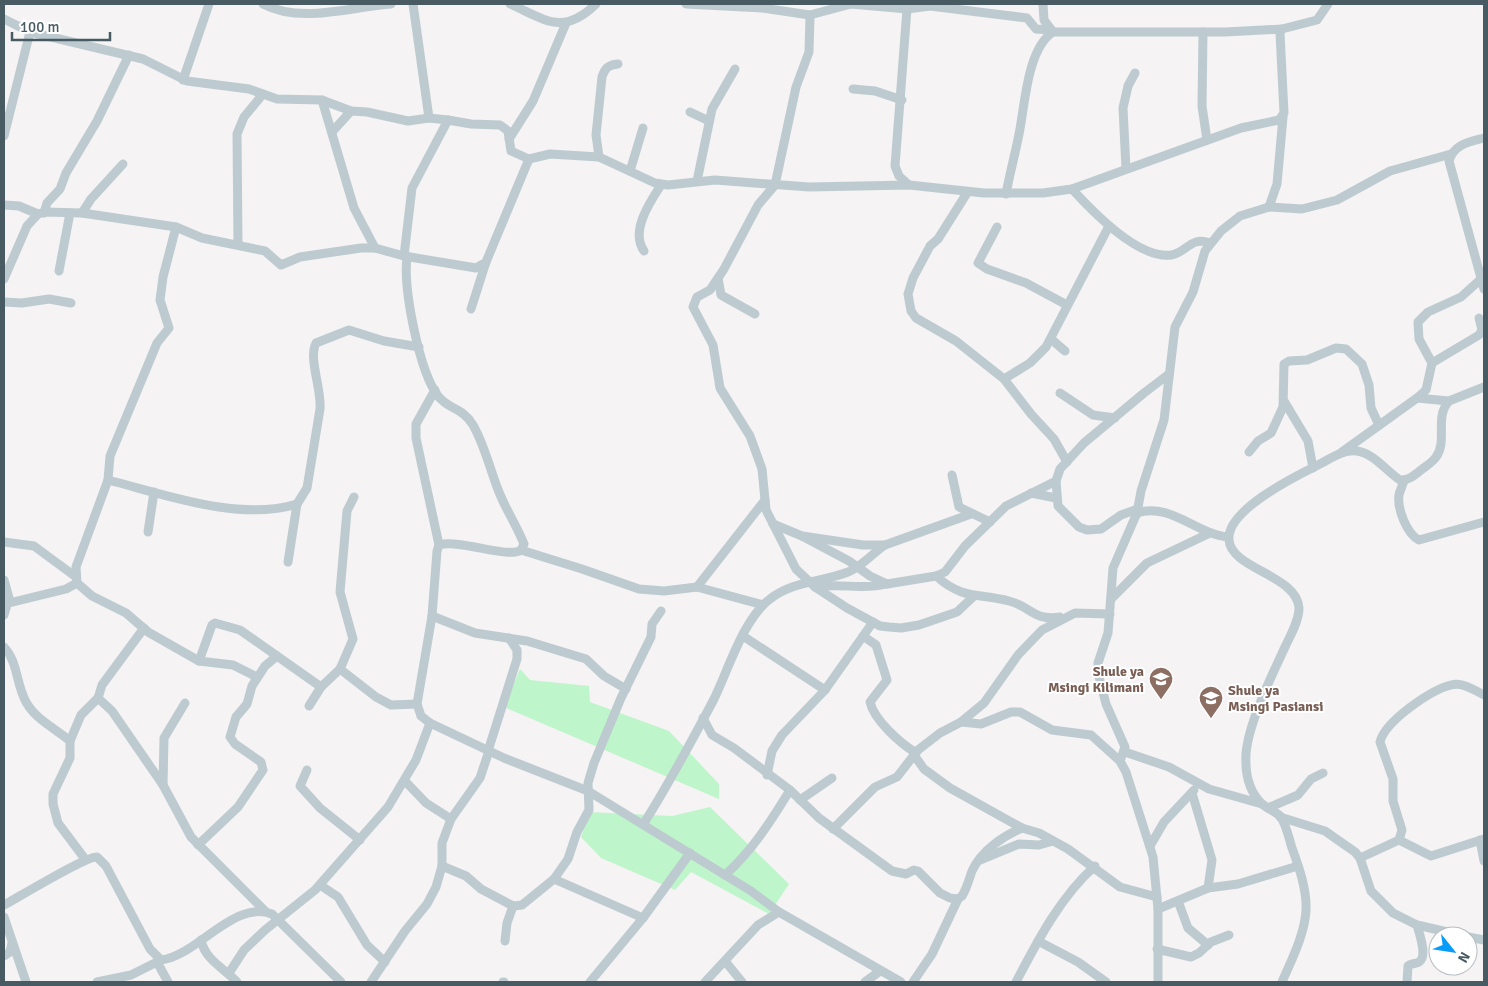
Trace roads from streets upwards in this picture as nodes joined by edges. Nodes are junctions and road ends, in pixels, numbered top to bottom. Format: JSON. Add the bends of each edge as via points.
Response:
{"nodes":[{"id":1,"x":210,"y":4,"type":"edge"},
{"id":2,"x":263,"y":4,"type":"edge"},
{"id":3,"x":391,"y":4,"type":"edge"},
{"id":4,"x":413,"y":4,"type":"edge"},
{"id":5,"x":510,"y":4,"type":"edge"},
{"id":6,"x":596,"y":4,"type":"edge"},
{"id":7,"x":686,"y":4,"type":"edge"},
{"id":8,"x":1042,"y":4,"type":"edge"},
{"id":9,"x":1328,"y":4,"type":"edge"},
{"id":10,"x":907,"y":9,"type":"junction"},
{"id":11,"x":810,"y":15,"type":"junction"},
{"id":12,"x":4,"y":19,"type":"edge"},
{"id":13,"x":566,"y":23,"type":"junction"},
{"id":14,"x":1282,"y":29,"type":"junction"},
{"id":15,"x":1052,"y":31,"type":"junction"},
{"id":16,"x":30,"y":32,"type":"junction"},
{"id":17,"x":1203,"y":32,"type":"junction"},
{"id":18,"x":130,"y":55,"type":"junction"},
{"id":19,"x":618,"y":64,"type":"dead end"},
{"id":20,"x":735,"y":69,"type":"dead end"},
{"id":21,"x":1135,"y":73,"type":"dead end"},
{"id":22,"x":183,"y":80,"type":"junction"},
{"id":23,"x":853,"y":89,"type":"dead end"},
{"id":24,"x":262,"y":94,"type":"junction"},
{"id":25,"x":322,"y":100,"type":"junction"},
{"id":26,"x":902,"y":100,"type":"junction"},
{"id":27,"x":351,"y":111,"type":"junction"},
{"id":28,"x":690,"y":112,"type":"dead end"},
{"id":29,"x":1283,"y":117,"type":"junction"},
{"id":30,"x":428,"y":118,"type":"junction"},
{"id":31,"x":448,"y":120,"type":"junction"},
{"id":32,"x":709,"y":121,"type":"junction"},
{"id":33,"x":643,"y":128,"type":"dead end"},
{"id":34,"x":332,"y":132,"type":"junction"},
{"id":35,"x":4,"y":136,"type":"edge"},
{"id":36,"x":1484,"y":138,"type":"edge"},
{"id":37,"x":509,"y":139,"type":"junction"},
{"id":38,"x":1207,"y":140,"type":"junction"},
{"id":39,"x":1451,"y":154,"type":"junction"},
{"id":40,"x":599,"y":157,"type":"junction"},
{"id":41,"x":529,"y":159,"type":"junction"},
{"id":42,"x":123,"y":164,"type":"dead end"},
{"id":43,"x":1126,"y":168,"type":"junction"},
{"id":44,"x":630,"y":171,"type":"junction"},
{"id":45,"x":697,"y":181,"type":"junction"},
{"id":46,"x":661,"y":184,"type":"junction"},
{"id":47,"x":775,"y":185,"type":"junction"},
{"id":48,"x":909,"y":185,"type":"junction"},
{"id":49,"x":1072,"y":189,"type":"junction"},
{"id":50,"x":967,"y":193,"type":"junction"},
{"id":51,"x":1006,"y":194,"type":"junction"},
{"id":52,"x":4,"y":205,"type":"edge"},
{"id":53,"x":1269,"y":207,"type":"junction"},
{"id":54,"x":41,"y":213,"type":"junction"},
{"id":55,"x":70,"y":213,"type":"junction"},
{"id":56,"x":82,"y":213,"type":"junction"},
{"id":57,"x":1109,"y":226,"type":"junction"},
{"id":58,"x":176,"y":227,"type":"junction"},
{"id":59,"x":997,"y":227,"type":"dead end"},
{"id":60,"x":238,"y":244,"type":"junction"},
{"id":61,"x":1210,"y":244,"type":"junction"},
{"id":62,"x":375,"y":248,"type":"junction"},
{"id":63,"x":644,"y":251,"type":"dead end"},
{"id":64,"x":406,"y":256,"type":"junction"},
{"id":65,"x":486,"y":262,"type":"junction"},
{"id":66,"x":59,"y":271,"type":"dead end"},
{"id":67,"x":718,"y":278,"type":"junction"},
{"id":68,"x":1481,"y":279,"type":"junction"},
{"id":69,"x":4,"y":280,"type":"edge"},
{"id":70,"x":1484,"y":289,"type":"edge"},
{"id":71,"x":4,"y":302,"type":"edge"},
{"id":72,"x":71,"y":303,"type":"dead end"},
{"id":73,"x":1067,"y":305,"type":"junction"},
{"id":74,"x":471,"y":309,"type":"dead end"},
{"id":75,"x":756,"y":314,"type":"dead end"},
{"id":76,"x":1479,"y":318,"type":"dead end"},
{"id":77,"x":1051,"y":339,"type":"junction"},
{"id":78,"x":419,"y":347,"type":"junction"},
{"id":79,"x":1065,"y":351,"type":"dead end"},
{"id":80,"x":1432,"y":363,"type":"junction"},
{"id":81,"x":1169,"y":374,"type":"junction"},
{"id":82,"x":1004,"y":379,"type":"junction"},
{"id":83,"x":1484,"y":387,"type":"edge"},
{"id":84,"x":434,"y":390,"type":"junction"},
{"id":85,"x":1060,"y":393,"type":"dead end"},
{"id":86,"x":1417,"y":398,"type":"junction"},
{"id":87,"x":1449,"y":401,"type":"junction"},
{"id":88,"x":1284,"y":402,"type":"junction"},
{"id":89,"x":1115,"y":418,"type":"junction"},
{"id":90,"x":1379,"y":425,"type":"junction"},
{"id":91,"x":1249,"y":452,"type":"dead end"},
{"id":92,"x":1340,"y":454,"type":"junction"},
{"id":93,"x":1067,"y":462,"type":"junction"},
{"id":94,"x":1313,"y":468,"type":"junction"},
{"id":95,"x":952,"y":475,"type":"dead end"},
{"id":96,"x":108,"y":480,"type":"junction"},
{"id":97,"x":1404,"y":480,"type":"junction"},
{"id":98,"x":1056,"y":481,"type":"junction"},
{"id":99,"x":154,"y":492,"type":"junction"},
{"id":100,"x":1031,"y":493,"type":"junction"},
{"id":101,"x":354,"y":497,"type":"dead end"},
{"id":102,"x":1056,"y":498,"type":"junction"},
{"id":103,"x":765,"y":500,"type":"junction"},
{"id":104,"x":297,"y":504,"type":"junction"},
{"id":105,"x":1138,"y":511,"type":"junction"},
{"id":106,"x":971,"y":514,"type":"junction"},
{"id":107,"x":990,"y":522,"type":"junction"},
{"id":108,"x":1484,"y":522,"type":"edge"},
{"id":109,"x":772,"y":524,"type":"junction"},
{"id":110,"x":148,"y":532,"type":"dead end"},
{"id":111,"x":1210,"y":533,"type":"junction"},
{"id":112,"x":802,"y":536,"type":"junction"},
{"id":113,"x":1228,"y":538,"type":"junction"},
{"id":114,"x":4,"y":542,"type":"edge"},
{"id":115,"x":440,"y":545,"type":"junction"},
{"id":116,"x":885,"y":545,"type":"junction"},
{"id":117,"x":521,"y":550,"type":"junction"},
{"id":118,"x":288,"y":562,"type":"dead end"},
{"id":119,"x":857,"y":566,"type":"junction"},
{"id":120,"x":936,"y":576,"type":"junction"},
{"id":121,"x":4,"y":580,"type":"edge"},
{"id":122,"x":76,"y":580,"type":"junction"},
{"id":123,"x":813,"y":584,"type":"junction"},
{"id":124,"x":887,"y":584,"type":"junction"},
{"id":125,"x":697,"y":587,"type":"junction"},
{"id":126,"x":974,"y":596,"type":"junction"},
{"id":127,"x":1112,"y":598,"type":"junction"},
{"id":128,"x":9,"y":603,"type":"junction"},
{"id":129,"x":763,"y":605,"type":"junction"},
{"id":130,"x":661,"y":611,"type":"dead end"},
{"id":131,"x":1110,"y":614,"type":"junction"},
{"id":132,"x":4,"y":615,"type":"edge"},
{"id":133,"x":432,"y":616,"type":"junction"},
{"id":134,"x":1065,"y":616,"type":"junction"},
{"id":135,"x":873,"y":622,"type":"junction"},
{"id":136,"x":144,"y":628,"type":"junction"},
{"id":137,"x":743,"y":636,"type":"junction"},
{"id":138,"x":863,"y":636,"type":"junction"},
{"id":139,"x":509,"y":638,"type":"junction"},
{"id":140,"x":4,"y":647,"type":"edge"},
{"id":141,"x":277,"y":656,"type":"junction"},
{"id":142,"x":199,"y":662,"type":"junction"},
{"id":143,"x":340,"y":669,"type":"junction"},
{"id":144,"x":256,"y":679,"type":"junction"},
{"id":145,"x":321,"y":687,"type":"junction"},
{"id":146,"x":626,"y":689,"type":"junction"},
{"id":147,"x":825,"y":690,"type":"junction"},
{"id":148,"x":1484,"y":695,"type":"edge"},
{"id":149,"x":98,"y":698,"type":"junction"},
{"id":150,"x":185,"y":703,"type":"dead end"},
{"id":151,"x":418,"y":704,"type":"junction"},
{"id":152,"x":309,"y":706,"type":"dead end"},
{"id":153,"x":703,"y":718,"type":"junction"},
{"id":154,"x":961,"y":722,"type":"junction"},
{"id":155,"x":430,"y":724,"type":"junction"},
{"id":156,"x":70,"y":741,"type":"junction"},
{"id":157,"x":488,"y":751,"type":"junction"},
{"id":158,"x":915,"y":754,"type":"junction"},
{"id":159,"x":1123,"y":756,"type":"junction"},
{"id":160,"x":307,"y":770,"type":"dead end"},
{"id":161,"x":1323,"y":773,"type":"dead end"},
{"id":162,"x":767,"y":775,"type":"junction"},
{"id":163,"x":832,"y":778,"type":"dead end"},
{"id":164,"x":405,"y":781,"type":"junction"},
{"id":165,"x":1199,"y":784,"type":"junction"},
{"id":166,"x":163,"y":785,"type":"junction"},
{"id":167,"x":790,"y":790,"type":"junction"},
{"id":168,"x":588,"y":791,"type":"junction"},
{"id":169,"x":1192,"y":793,"type":"junction"},
{"id":170,"x":800,"y":800,"type":"junction"},
{"id":171,"x":1265,"y":806,"type":"junction"},
{"id":172,"x":1280,"y":817,"type":"junction"},
{"id":173,"x":451,"y":819,"type":"junction"},
{"id":174,"x":644,"y":824,"type":"junction"},
{"id":175,"x":1022,"y":828,"type":"junction"},
{"id":176,"x":833,"y":829,"type":"junction"},
{"id":177,"x":360,"y":840,"type":"junction"},
{"id":178,"x":1399,"y":840,"type":"junction"},
{"id":179,"x":1482,"y":840,"type":"edge"},
{"id":180,"x":1053,"y":841,"type":"junction"},
{"id":181,"x":198,"y":844,"type":"junction"},
{"id":182,"x":1150,"y":846,"type":"junction"},
{"id":183,"x":690,"y":853,"type":"junction"},
{"id":184,"x":1360,"y":858,"type":"junction"},
{"id":185,"x":85,"y":859,"type":"junction"},
{"id":186,"x":978,"y":861,"type":"junction"},
{"id":187,"x":1484,"y":861,"type":"edge"},
{"id":188,"x":442,"y":866,"type":"junction"},
{"id":189,"x":1095,"y":866,"type":"junction"},
{"id":190,"x":1298,"y":866,"type":"junction"},
{"id":191,"x":725,"y":875,"type":"junction"},
{"id":192,"x":554,"y":879,"type":"junction"},
{"id":193,"x":320,"y":885,"type":"junction"},
{"id":194,"x":1208,"y":888,"type":"junction"},
{"id":195,"x":1156,"y":897,"type":"junction"},
{"id":196,"x":958,"y":899,"type":"junction"},
{"id":197,"x":1178,"y":901,"type":"junction"},
{"id":198,"x":4,"y":905,"type":"edge"},
{"id":199,"x":513,"y":906,"type":"junction"},
{"id":200,"x":1158,"y":909,"type":"junction"},
{"id":201,"x":265,"y":911,"type":"junction"},
{"id":202,"x":779,"y":912,"type":"junction"},
{"id":203,"x":4,"y":917,"type":"edge"},
{"id":204,"x":643,"y":918,"type":"junction"},
{"id":205,"x":278,"y":920,"type":"junction"},
{"id":206,"x":1417,"y":925,"type":"junction"},
{"id":207,"x":1428,"y":927,"type":"edge"},
{"id":208,"x":1229,"y":935,"type":"dead end"},
{"id":209,"x":201,"y":940,"type":"junction"},
{"id":210,"x":505,"y":941,"type":"dead end"},
{"id":211,"x":1038,"y":941,"type":"junction"},
{"id":212,"x":12,"y":943,"type":"junction"},
{"id":213,"x":1208,"y":945,"type":"junction"},
{"id":214,"x":1157,"y":949,"type":"junction"},
{"id":215,"x":4,"y":956,"type":"edge"},
{"id":216,"x":159,"y":961,"type":"junction"},
{"id":217,"x":725,"y":961,"type":"junction"},
{"id":218,"x":385,"y":962,"type":"junction"},
{"id":219,"x":880,"y":971,"type":"junction"},
{"id":220,"x":229,"y":973,"type":"junction"},
{"id":221,"x":1096,"y":979,"type":"edge"},
{"id":222,"x":26,"y":982,"type":"edge"},
{"id":223,"x":97,"y":982,"type":"edge"},
{"id":224,"x":168,"y":982,"type":"edge"},
{"id":225,"x":237,"y":982,"type":"edge"},
{"id":226,"x":342,"y":982,"type":"edge"},
{"id":227,"x":371,"y":982,"type":"edge"},
{"id":228,"x":590,"y":982,"type":"edge"},
{"id":229,"x":705,"y":982,"type":"edge"},
{"id":230,"x":742,"y":982,"type":"edge"},
{"id":231,"x":865,"y":982,"type":"edge"},
{"id":232,"x":901,"y":982,"type":"edge"},
{"id":233,"x":913,"y":982,"type":"edge"},
{"id":234,"x":1016,"y":982,"type":"edge"},
{"id":235,"x":1106,"y":982,"type":"edge"},
{"id":236,"x":1158,"y":982,"type":"edge"},
{"id":237,"x":1282,"y":982,"type":"edge"},
{"id":238,"x":1408,"y":982,"type":"edge"}],
"edges":[{"from":1,"to":22,"type":"street"},
{"from":2,"to":3,"type":"street","via":[[305,15]]},
{"from":4,"to":30,"type":"street"},
{"from":5,"to":13,"type":"street","via":[[546,19]]},
{"from":6,"to":13,"type":"street","via":[[583,17]]},
{"from":7,"to":11,"type":"street","via":[[762,8]]},
{"from":8,"to":15,"type":"street","via":[[1044,20]]},
{"from":9,"to":14,"type":"street","via":[[1317,20]]},
{"from":10,"to":11,"type":"street","via":[[851,4]]},
{"from":10,"to":15,"type":"street","via":[[930,6],[1027,18],[1036,29]]},
{"from":10,"to":26,"type":"street"},
{"from":11,"to":47,"type":"street","via":[[809,52],[796,87]]},
{"from":12,"to":16,"type":"street"},
{"from":13,"to":37,"type":"street","via":[[533,101]]},
{"from":14,"to":17,"type":"street"},
{"from":14,"to":29,"type":"street","via":[[1279,38]]},
{"from":15,"to":17,"type":"street"},
{"from":15,"to":51,"type":"street","via":[[1044,40],[1027,84]]},
{"from":16,"to":18,"type":"street"},
{"from":16,"to":35,"type":"street"},
{"from":17,"to":38,"type":"street","via":[[1202,106]]},
{"from":18,"to":22,"type":"street"},
{"from":18,"to":54,"type":"street","via":[[60,189]]},
{"from":19,"to":40,"type":"street","via":[[604,70],[602,78],[596,135]]},
{"from":20,"to":32,"type":"street","via":[[715,100]]},
{"from":21,"to":43,"type":"street","via":[[1123,108]]},
{"from":22,"to":24,"type":"street","via":[[249,89]]},
{"from":23,"to":26,"type":"street","via":[[875,91]]},
{"from":24,"to":25,"type":"street","via":[[284,100]]},
{"from":24,"to":60,"type":"street","via":[[239,125],[235,143]]},
{"from":25,"to":27,"type":"street"},
{"from":25,"to":34,"type":"street"},
{"from":26,"to":48,"type":"street","via":[[895,166],[897,173]]},
{"from":27,"to":30,"type":"street","via":[[408,121]]},
{"from":27,"to":34,"type":"street"},
{"from":28,"to":32,"type":"street"},
{"from":29,"to":38,"type":"street"},
{"from":29,"to":53,"type":"street","via":[[1277,184]]},
{"from":30,"to":31,"type":"street"},
{"from":31,"to":37,"type":"street","via":[[500,125],[508,130]]},
{"from":31,"to":64,"type":"street","via":[[412,188]]},
{"from":32,"to":45,"type":"street"},
{"from":33,"to":44,"type":"street"},
{"from":34,"to":62,"type":"street","via":[[354,208]]},
{"from":36,"to":39,"type":"street","via":[[1460,146]]},
{"from":37,"to":41,"type":"street","via":[[511,151]]},
{"from":38,"to":43,"type":"street"},
{"from":39,"to":53,"type":"street","via":[[1390,170],[1337,200],[1302,209]]},
{"from":39,"to":68,"type":"street","via":[[1452,174]]},
{"from":40,"to":41,"type":"street","via":[[550,154]]},
{"from":40,"to":44,"type":"street"},
{"from":41,"to":65,"type":"street"},
{"from":42,"to":56,"type":"street"},
{"from":43,"to":49,"type":"street"},
{"from":44,"to":46,"type":"street"},
{"from":45,"to":46,"type":"street"},
{"from":45,"to":47,"type":"street"},
{"from":46,"to":63,"type":"street","via":[[641,223],[639,240]]},
{"from":47,"to":48,"type":"street"},
{"from":47,"to":67,"type":"street","via":[[758,205]]},
{"from":48,"to":50,"type":"street"},
{"from":49,"to":51,"type":"street"},
{"from":49,"to":57,"type":"street"},
{"from":50,"to":51,"type":"street"},
{"from":50,"to":82,"type":"street","via":[[912,278],[908,303],[916,318],[956,341]]},
{"from":52,"to":54,"type":"street"},
{"from":53,"to":61,"type":"street","via":[[1240,216]]},
{"from":54,"to":55,"type":"street"},
{"from":54,"to":69,"type":"street","via":[[27,226]]},
{"from":55,"to":56,"type":"street"},
{"from":55,"to":66,"type":"street"},
{"from":56,"to":58,"type":"street"},
{"from":57,"to":61,"type":"street","via":[[1147,250],[1166,254],[1174,254],[1196,241]]},
{"from":57,"to":73,"type":"street"},
{"from":58,"to":60,"type":"street","via":[[202,238]]},
{"from":58,"to":96,"type":"street","via":[[160,300],[169,328],[157,343],[110,456]]},
{"from":59,"to":73,"type":"street","via":[[978,263]]},
{"from":60,"to":62,"type":"street","via":[[264,252],[284,265],[300,257]]},
{"from":61,"to":81,"type":"street","via":[[1193,292],[1175,327]]},
{"from":62,"to":64,"type":"street"},
{"from":64,"to":65,"type":"street","via":[[476,268]]},
{"from":64,"to":78,"type":"street","via":[[406,283]]},
{"from":65,"to":74,"type":"street"},
{"from":67,"to":75,"type":"street","via":[[720,295]]},
{"from":67,"to":103,"type":"street","via":[[710,290],[697,297],[693,307],[713,345],[720,388],[750,436],[760,462]]},
{"from":68,"to":70,"type":"street"},
{"from":68,"to":80,"type":"street","via":[[1461,296],[1428,312],[1418,322],[1419,339]]},
{"from":71,"to":72,"type":"street","via":[[49,299]]},
{"from":73,"to":77,"type":"street"},
{"from":76,"to":80,"type":"street","via":[[1480,335]]},
{"from":77,"to":79,"type":"street"},
{"from":77,"to":82,"type":"street","via":[[1030,363]]},
{"from":78,"to":84,"type":"street"},
{"from":78,"to":104,"type":"street","via":[[349,330],[316,343],[312,353],[321,399],[308,488]]},
{"from":80,"to":86,"type":"street","via":[[1430,381]]},
{"from":81,"to":89,"type":"street"},
{"from":81,"to":105,"type":"street","via":[[1164,420],[1141,491]]},
{"from":82,"to":93,"type":"street","via":[[1054,439]]},
{"from":83,"to":87,"type":"street"},
{"from":84,"to":115,"type":"street","via":[[416,424],[416,438]]},
{"from":84,"to":117,"type":"street","via":[[442,400],[464,412],[474,428],[524,544]]},
{"from":85,"to":89,"type":"street","via":[[1094,414]]},
{"from":86,"to":87,"type":"street"},
{"from":86,"to":90,"type":"street"},
{"from":87,"to":97,"type":"street","via":[[1442,412],[1436,458]]},
{"from":88,"to":90,"type":"street","via":[[1284,364],[1342,348],[1362,364],[1369,385],[1371,408]]},
{"from":88,"to":91,"type":"street","via":[[1270,434]]},
{"from":88,"to":94,"type":"street","via":[[1308,441]]},
{"from":89,"to":93,"type":"street","via":[[1084,443]]},
{"from":90,"to":92,"type":"street"},
{"from":92,"to":94,"type":"street"},
{"from":92,"to":97,"type":"street","via":[[1358,451]]},
{"from":93,"to":98,"type":"street"},
{"from":94,"to":113,"type":"street","via":[[1268,492],[1239,517]]},
{"from":95,"to":106,"type":"street","via":[[959,507]]},
{"from":96,"to":99,"type":"street"},
{"from":96,"to":122,"type":"street","via":[[76,567]]},
{"from":97,"to":108,"type":"street","via":[[1400,503],[1410,534],[1415,538],[1420,540]]},
{"from":98,"to":100,"type":"street"},
{"from":98,"to":102,"type":"street"},
{"from":99,"to":104,"type":"street","via":[[238,509]]},
{"from":99,"to":110,"type":"street"},
{"from":100,"to":102,"type":"street"},
{"from":100,"to":107,"type":"street","via":[[1006,506]]},
{"from":101,"to":143,"type":"street","via":[[347,511],[340,592],[353,639]]},
{"from":102,"to":105,"type":"street","via":[[1064,514],[1079,527],[1093,531],[1121,515]]},
{"from":103,"to":109,"type":"street"},
{"from":103,"to":125,"type":"street"},
{"from":104,"to":118,"type":"street"},
{"from":105,"to":111,"type":"street","via":[[1161,511]]},
{"from":105,"to":127,"type":"street","via":[[1114,568]]},
{"from":106,"to":107,"type":"street"},
{"from":106,"to":116,"type":"street"},
{"from":107,"to":120,"type":"street","via":[[966,546],[954,564]]},
{"from":109,"to":112,"type":"street"},
{"from":109,"to":123,"type":"street","via":[[790,560]]},
{"from":111,"to":113,"type":"street"},
{"from":111,"to":127,"type":"street","via":[[1147,563]]},
{"from":112,"to":116,"type":"street"},
{"from":112,"to":119,"type":"street"},
{"from":113,"to":171,"type":"street","via":[[1237,555],[1289,589],[1299,608],[1255,720],[1246,753],[1248,780],[1252,791]]},
{"from":114,"to":122,"type":"street","via":[[34,546]]},
{"from":115,"to":117,"type":"street","via":[[462,544],[510,553]]},
{"from":115,"to":133,"type":"street","via":[[436,552]]},
{"from":116,"to":119,"type":"street"},
{"from":117,"to":125,"type":"street","via":[[639,589],[670,591]]},
{"from":119,"to":123,"type":"street"},
{"from":119,"to":124,"type":"street"},
{"from":120,"to":124,"type":"street"},
{"from":120,"to":126,"type":"street","via":[[953,589]]},
{"from":121,"to":128,"type":"street"},
{"from":122,"to":128,"type":"street","via":[[66,589]]},
{"from":122,"to":136,"type":"street","via":[[92,596],[132,616]]},
{"from":123,"to":124,"type":"street"},
{"from":123,"to":129,"type":"street","via":[[771,597]]},
{"from":123,"to":135,"type":"street"},
{"from":125,"to":129,"type":"street"},
{"from":126,"to":134,"type":"street","via":[[1009,601],[1043,618]]},
{"from":126,"to":135,"type":"street","via":[[957,612],[919,625],[901,628]]},
{"from":127,"to":131,"type":"street"},
{"from":128,"to":132,"type":"street"},
{"from":129,"to":137,"type":"street"},
{"from":130,"to":146,"type":"street","via":[[652,624],[651,637]]},
{"from":131,"to":134,"type":"street","via":[[1080,612]]},
{"from":131,"to":159,"type":"street","via":[[1098,673],[1106,704],[1123,741]]},
{"from":133,"to":139,"type":"street","via":[[476,633]]},
{"from":133,"to":151,"type":"street"},
{"from":134,"to":154,"type":"street","via":[[1028,643],[992,693]]},
{"from":135,"to":138,"type":"street"},
{"from":136,"to":142,"type":"street"},
{"from":136,"to":149,"type":"street","via":[[102,684]]},
{"from":137,"to":147,"type":"street"},
{"from":137,"to":153,"type":"street"},
{"from":138,"to":147,"type":"street"},
{"from":138,"to":158,"type":"street","via":[[876,645],[887,680],[872,697],[871,706],[888,730]]},
{"from":139,"to":146,"type":"street","via":[[586,659],[604,676]]},
{"from":139,"to":157,"type":"street","via":[[517,650],[517,659]]},
{"from":140,"to":156,"type":"street","via":[[13,662],[17,682],[27,704],[37,717]]},
{"from":141,"to":142,"type":"street","via":[[240,630],[216,623]]},
{"from":141,"to":144,"type":"street"},
{"from":141,"to":145,"type":"street"},
{"from":142,"to":144,"type":"street","via":[[233,665]]},
{"from":143,"to":145,"type":"street"},
{"from":143,"to":151,"type":"street","via":[[391,705]]},
{"from":144,"to":181,"type":"street","via":[[247,704],[236,717],[230,737],[261,762],[263,770],[238,807]]},
{"from":145,"to":152,"type":"street"},
{"from":146,"to":168,"type":"street","via":[[594,763]]},
{"from":147,"to":162,"type":"street","via":[[782,735],[772,751]]},
{"from":148,"to":178,"type":"street","via":[[1467,686],[1452,685],[1393,720],[1382,735],[1380,742],[1393,779],[1393,801],[1402,830]]},
{"from":149,"to":156,"type":"street","via":[[81,715]]},
{"from":149,"to":166,"type":"street","via":[[112,710]]},
{"from":150,"to":166,"type":"street","via":[[164,738]]},
{"from":151,"to":155,"type":"street","via":[[420,716]]},
{"from":153,"to":162,"type":"street","via":[[709,733],[734,748]]},
{"from":153,"to":174,"type":"street"},
{"from":154,"to":158,"type":"street","via":[[940,732]]},
{"from":154,"to":159,"type":"street","via":[[981,724],[1011,712],[1020,712],[1052,730],[1090,735]]},
{"from":155,"to":157,"type":"street"},
{"from":155,"to":164,"type":"street"},
{"from":156,"to":185,"type":"street","via":[[70,758],[53,794],[52,804],[63,830]]},
{"from":157,"to":168,"type":"street"},
{"from":157,"to":173,"type":"street","via":[[480,778]]},
{"from":158,"to":175,"type":"street","via":[[924,769],[950,788]]},
{"from":158,"to":176,"type":"street","via":[[897,777],[875,787]]},
{"from":159,"to":165,"type":"street","via":[[1169,766]]},
{"from":159,"to":182,"type":"street"},
{"from":160,"to":177,"type":"street","via":[[300,786],[320,808]]},
{"from":161,"to":171,"type":"street","via":[[1311,779],[1298,795]]},
{"from":162,"to":167,"type":"street"},
{"from":163,"to":170,"type":"street"},
{"from":164,"to":173,"type":"street","via":[[426,803]]},
{"from":164,"to":177,"type":"street"},
{"from":165,"to":169,"type":"street"},
{"from":165,"to":171,"type":"street"},
{"from":166,"to":181,"type":"street","via":[[183,824]]},
{"from":167,"to":170,"type":"street"},
{"from":167,"to":191,"type":"street","via":[[745,858]]},
{"from":168,"to":174,"type":"street"},
{"from":168,"to":192,"type":"street","via":[[589,810],[568,859]]},
{"from":169,"to":182,"type":"street","via":[[1164,822]]},
{"from":169,"to":194,"type":"street","via":[[1212,860]]},
{"from":170,"to":176,"type":"street"},
{"from":171,"to":172,"type":"street"},
{"from":172,"to":184,"type":"street","via":[[1325,831]]},
{"from":172,"to":190,"type":"street"},
{"from":173,"to":188,"type":"street","via":[[442,843]]},
{"from":174,"to":183,"type":"street"},
{"from":175,"to":180,"type":"street"},
{"from":175,"to":186,"type":"street","via":[[1007,835]]},
{"from":176,"to":196,"type":"street","via":[[892,871],[918,872],[940,893]]},
{"from":177,"to":193,"type":"street"},
{"from":178,"to":179,"type":"street","via":[[1431,856]]},
{"from":178,"to":184,"type":"street"},
{"from":179,"to":187,"type":"street"},
{"from":180,"to":186,"type":"street","via":[[1039,845],[1019,844]]},
{"from":180,"to":189,"type":"street"},
{"from":181,"to":201,"type":"street"},
{"from":182,"to":195,"type":"street"},
{"from":183,"to":191,"type":"street"},
{"from":183,"to":204,"type":"street"},
{"from":184,"to":206,"type":"street","via":[[1371,891],[1393,913]]},
{"from":185,"to":198,"type":"street"},
{"from":185,"to":216,"type":"street","via":[[97,857],[106,866]]},
{"from":186,"to":196,"type":"street","via":[[966,891]]},
{"from":188,"to":199,"type":"street","via":[[466,876],[481,890]]},
{"from":188,"to":218,"type":"street","via":[[427,904]]},
{"from":189,"to":195,"type":"street","via":[[1120,887]]},
{"from":189,"to":211,"type":"street","via":[[1078,881]]},
{"from":190,"to":194,"type":"street","via":[[1238,884]]},
{"from":190,"to":237,"type":"street","via":[[1306,911]]},
{"from":191,"to":202,"type":"street"},
{"from":192,"to":199,"type":"street","via":[[522,905]]},
{"from":192,"to":204,"type":"street"},
{"from":193,"to":205,"type":"street"},
{"from":193,"to":218,"type":"street","via":[[338,897],[367,946]]},
{"from":194,"to":197,"type":"street"},
{"from":195,"to":200,"type":"street"},
{"from":196,"to":233,"type":"street","via":[[932,954]]},
{"from":197,"to":200,"type":"street"},
{"from":197,"to":213,"type":"street","via":[[1188,928]]},
{"from":199,"to":210,"type":"street"},
{"from":200,"to":214,"type":"street"},
{"from":201,"to":205,"type":"street"},
{"from":201,"to":209,"type":"street","via":[[238,916]]},
{"from":202,"to":217,"type":"street","via":[[758,925]]},
{"from":202,"to":219,"type":"street"},
{"from":203,"to":212,"type":"street"},
{"from":204,"to":228,"type":"street"},
{"from":205,"to":220,"type":"street","via":[[244,950]]},
{"from":205,"to":226,"type":"street"},
{"from":206,"to":207,"type":"street"},
{"from":206,"to":238,"type":"street","via":[[1422,959],[1408,966]]},
{"from":208,"to":213,"type":"street"},
{"from":209,"to":216,"type":"street"},
{"from":209,"to":220,"type":"street","via":[[203,949],[214,962]]},
{"from":211,"to":221,"type":"street","via":[[1078,962]]},
{"from":211,"to":234,"type":"street"},
{"from":212,"to":215,"type":"street","via":[[10,952]]},
{"from":212,"to":222,"type":"street"},
{"from":213,"to":214,"type":"street","via":[[1191,956]]},
{"from":214,"to":236,"type":"street"},
{"from":216,"to":223,"type":"street","via":[[131,975]]},
{"from":216,"to":224,"type":"street"},
{"from":217,"to":229,"type":"street"},
{"from":217,"to":230,"type":"street"},
{"from":218,"to":227,"type":"street"},
{"from":219,"to":231,"type":"street"},
{"from":219,"to":232,"type":"street"},
{"from":220,"to":225,"type":"street"},
{"from":221,"to":235,"type":"street"}]}
